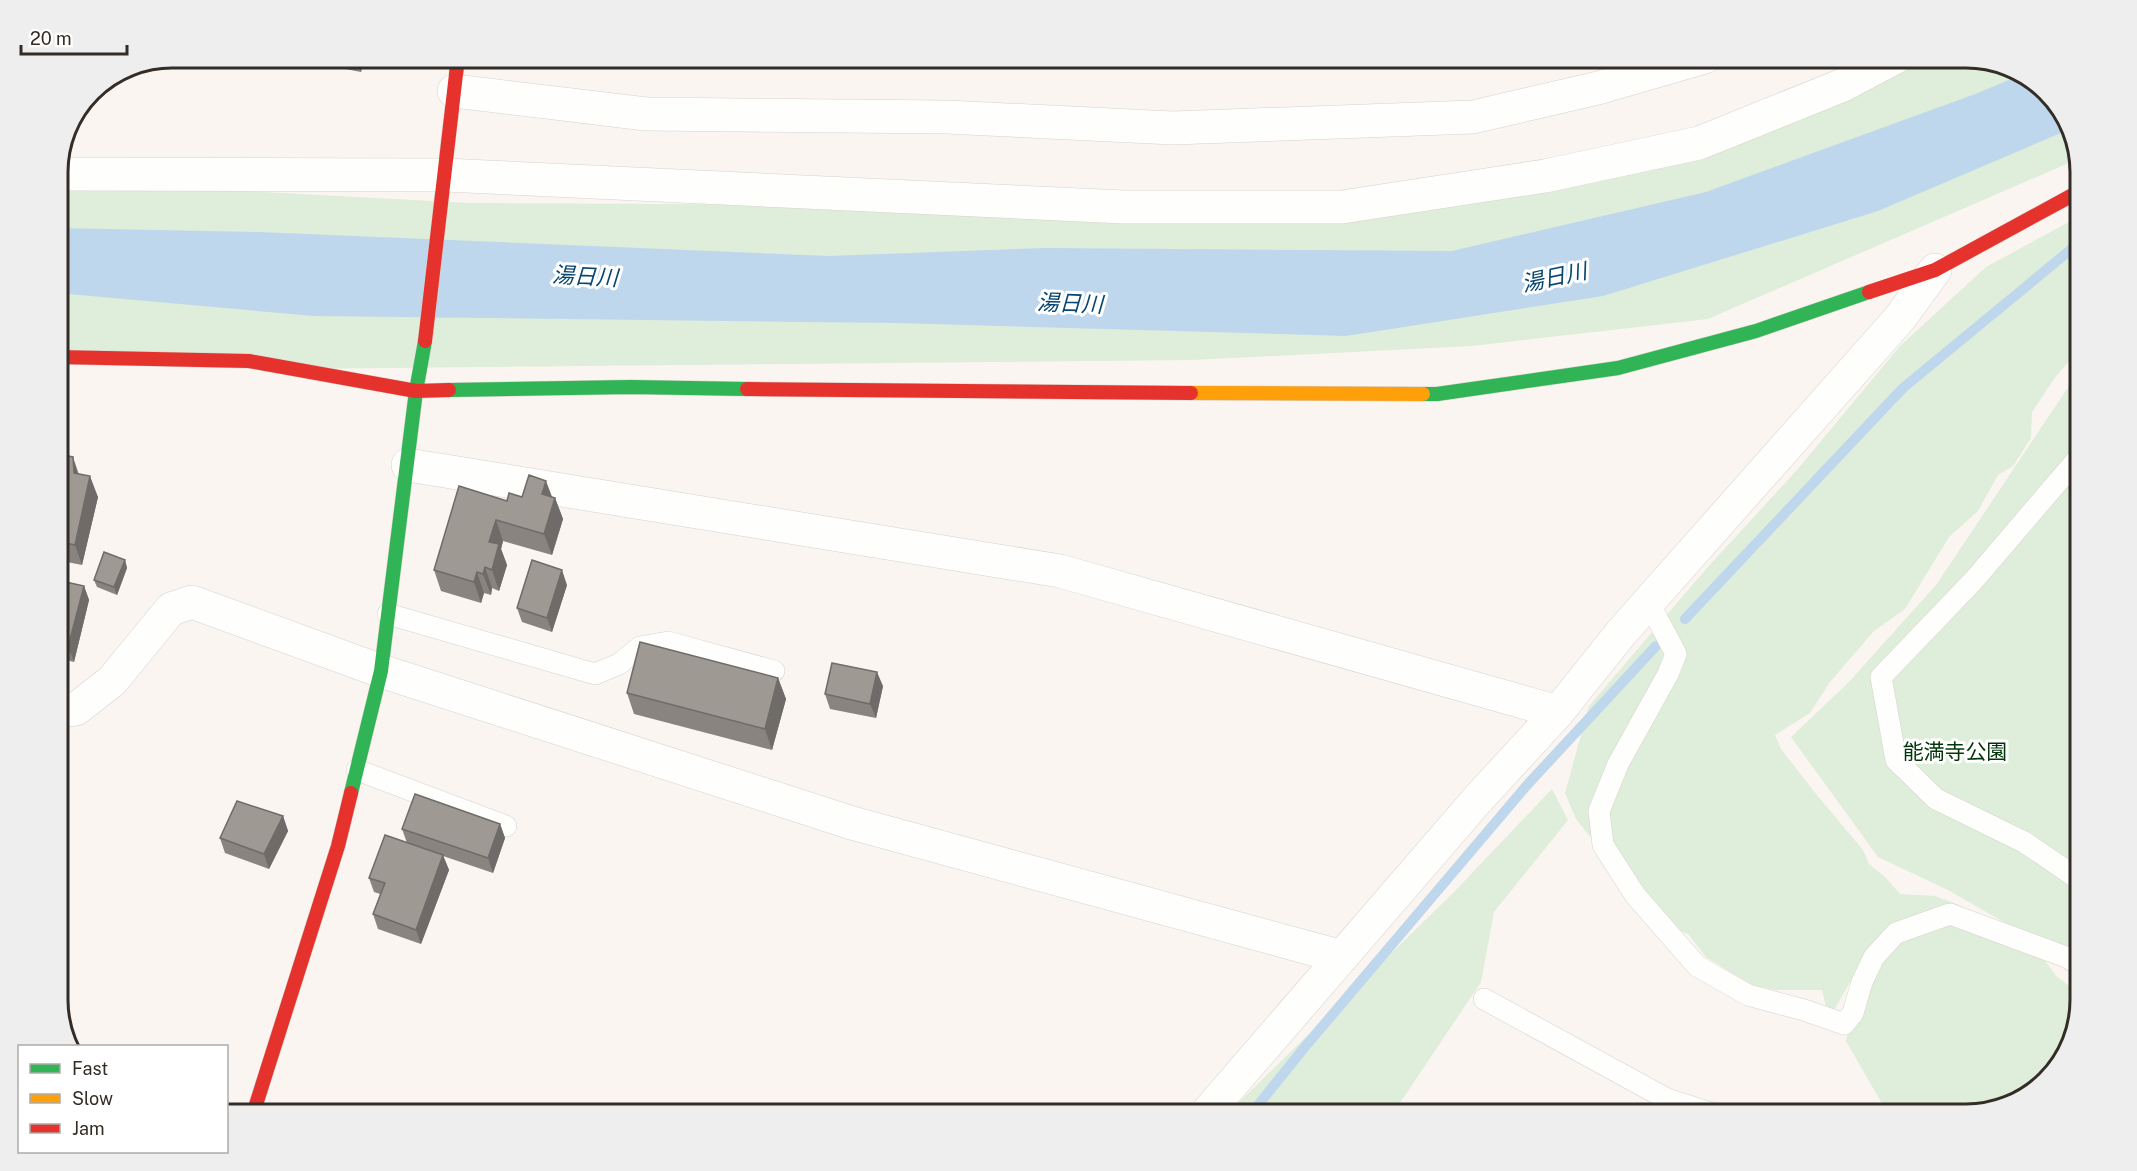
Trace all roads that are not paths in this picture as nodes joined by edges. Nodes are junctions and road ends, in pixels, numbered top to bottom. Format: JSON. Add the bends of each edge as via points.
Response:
{"nodes":[{"id":1,"x":457,"y":68,"type":"edge"},
{"id":2,"x":1667,"y":68,"type":"edge"},
{"id":3,"x":1875,"y":68,"type":"edge"},
{"id":4,"x":454,"y":92,"type":"junction"},
{"id":5,"x":68,"y":174,"type":"edge"},
{"id":6,"x":445,"y":175,"type":"junction"},
{"id":7,"x":2069,"y":197,"type":"edge"},
{"id":8,"x":1935,"y":270,"type":"junction"},
{"id":9,"x":68,"y":357,"type":"edge"},
{"id":10,"x":417,"y":391,"type":"junction"},
{"id":11,"x":408,"y":465,"type":"junction"},
{"id":12,"x":2069,"y":468,"type":"edge"},
{"id":13,"x":1649,"y":603,"type":"junction"},
{"id":14,"x":388,"y":614,"type":"junction"},
{"id":15,"x":381,"y":670,"type":"junction"},
{"id":16,"x":774,"y":671,"type":"dead end"},
{"id":17,"x":68,"y":710,"type":"edge"},
{"id":18,"x":1558,"y":712,"type":"junction"},
{"id":19,"x":357,"y":770,"type":"junction"},
{"id":20,"x":506,"y":826,"type":"dead end"},
{"id":21,"x":2070,"y":873,"type":"edge"},
{"id":22,"x":1342,"y":957,"type":"junction"},
{"id":23,"x":2070,"y":959,"type":"edge"},
{"id":24,"x":1484,"y":999,"type":"dead end"},
{"id":25,"x":256,"y":1103,"type":"edge"},
{"id":26,"x":1216,"y":1103,"type":"edge"},
{"id":27,"x":1680,"y":1103,"type":"edge"}],
"edges":[{"from":1,"to":4,"type":"street"},
{"from":2,"to":4,"type":"street","via":[[1473,117],[1173,128],[947,117],[646,114]]},
{"from":3,"to":6,"type":"street","via":[[1843,85],[1699,143],[1545,176],[1342,207],[1124,207]]},
{"from":4,"to":6,"type":"street"},
{"from":5,"to":6,"type":"street"},
{"from":6,"to":10,"type":"street"},
{"from":7,"to":8,"type":"street"},
{"from":8,"to":10,"type":"street","via":[[1756,331],[1618,368],[1437,393],[630,387]]},
{"from":8,"to":13,"type":"street","via":[[1900,318]]},
{"from":9,"to":10,"type":"street","via":[[249,361]]},
{"from":10,"to":11,"type":"street"},
{"from":11,"to":14,"type":"street"},
{"from":11,"to":18,"type":"street","via":[[1060,571]]},
{"from":12,"to":21,"type":"lane","via":[[1974,580],[1881,677],[1896,760],[1936,799],[2024,843]]},
{"from":13,"to":18,"type":"street"},
{"from":13,"to":23,"type":"lane","via":[[1676,654],[1618,764],[1599,811],[1603,845],[1635,895],[1697,966],[1748,995],[1844,1024],[1853,1012],[1874,957],[1896,933],[1950,914]]},
{"from":14,"to":15,"type":"street"},
{"from":14,"to":16,"type":"lane","via":[[595,674],[619,664],[640,647],[668,642]]},
{"from":15,"to":17,"type":"street","via":[[192,602],[171,609],[112,681],[76,709]]},
{"from":15,"to":19,"type":"street"},
{"from":15,"to":22,"type":"street","via":[[852,823]]},
{"from":18,"to":22,"type":"street"},
{"from":19,"to":20,"type":"lane"},
{"from":19,"to":25,"type":"street","via":[[338,846]]},
{"from":22,"to":26,"type":"street"},
{"from":24,"to":27,"type":"lane"}]}
